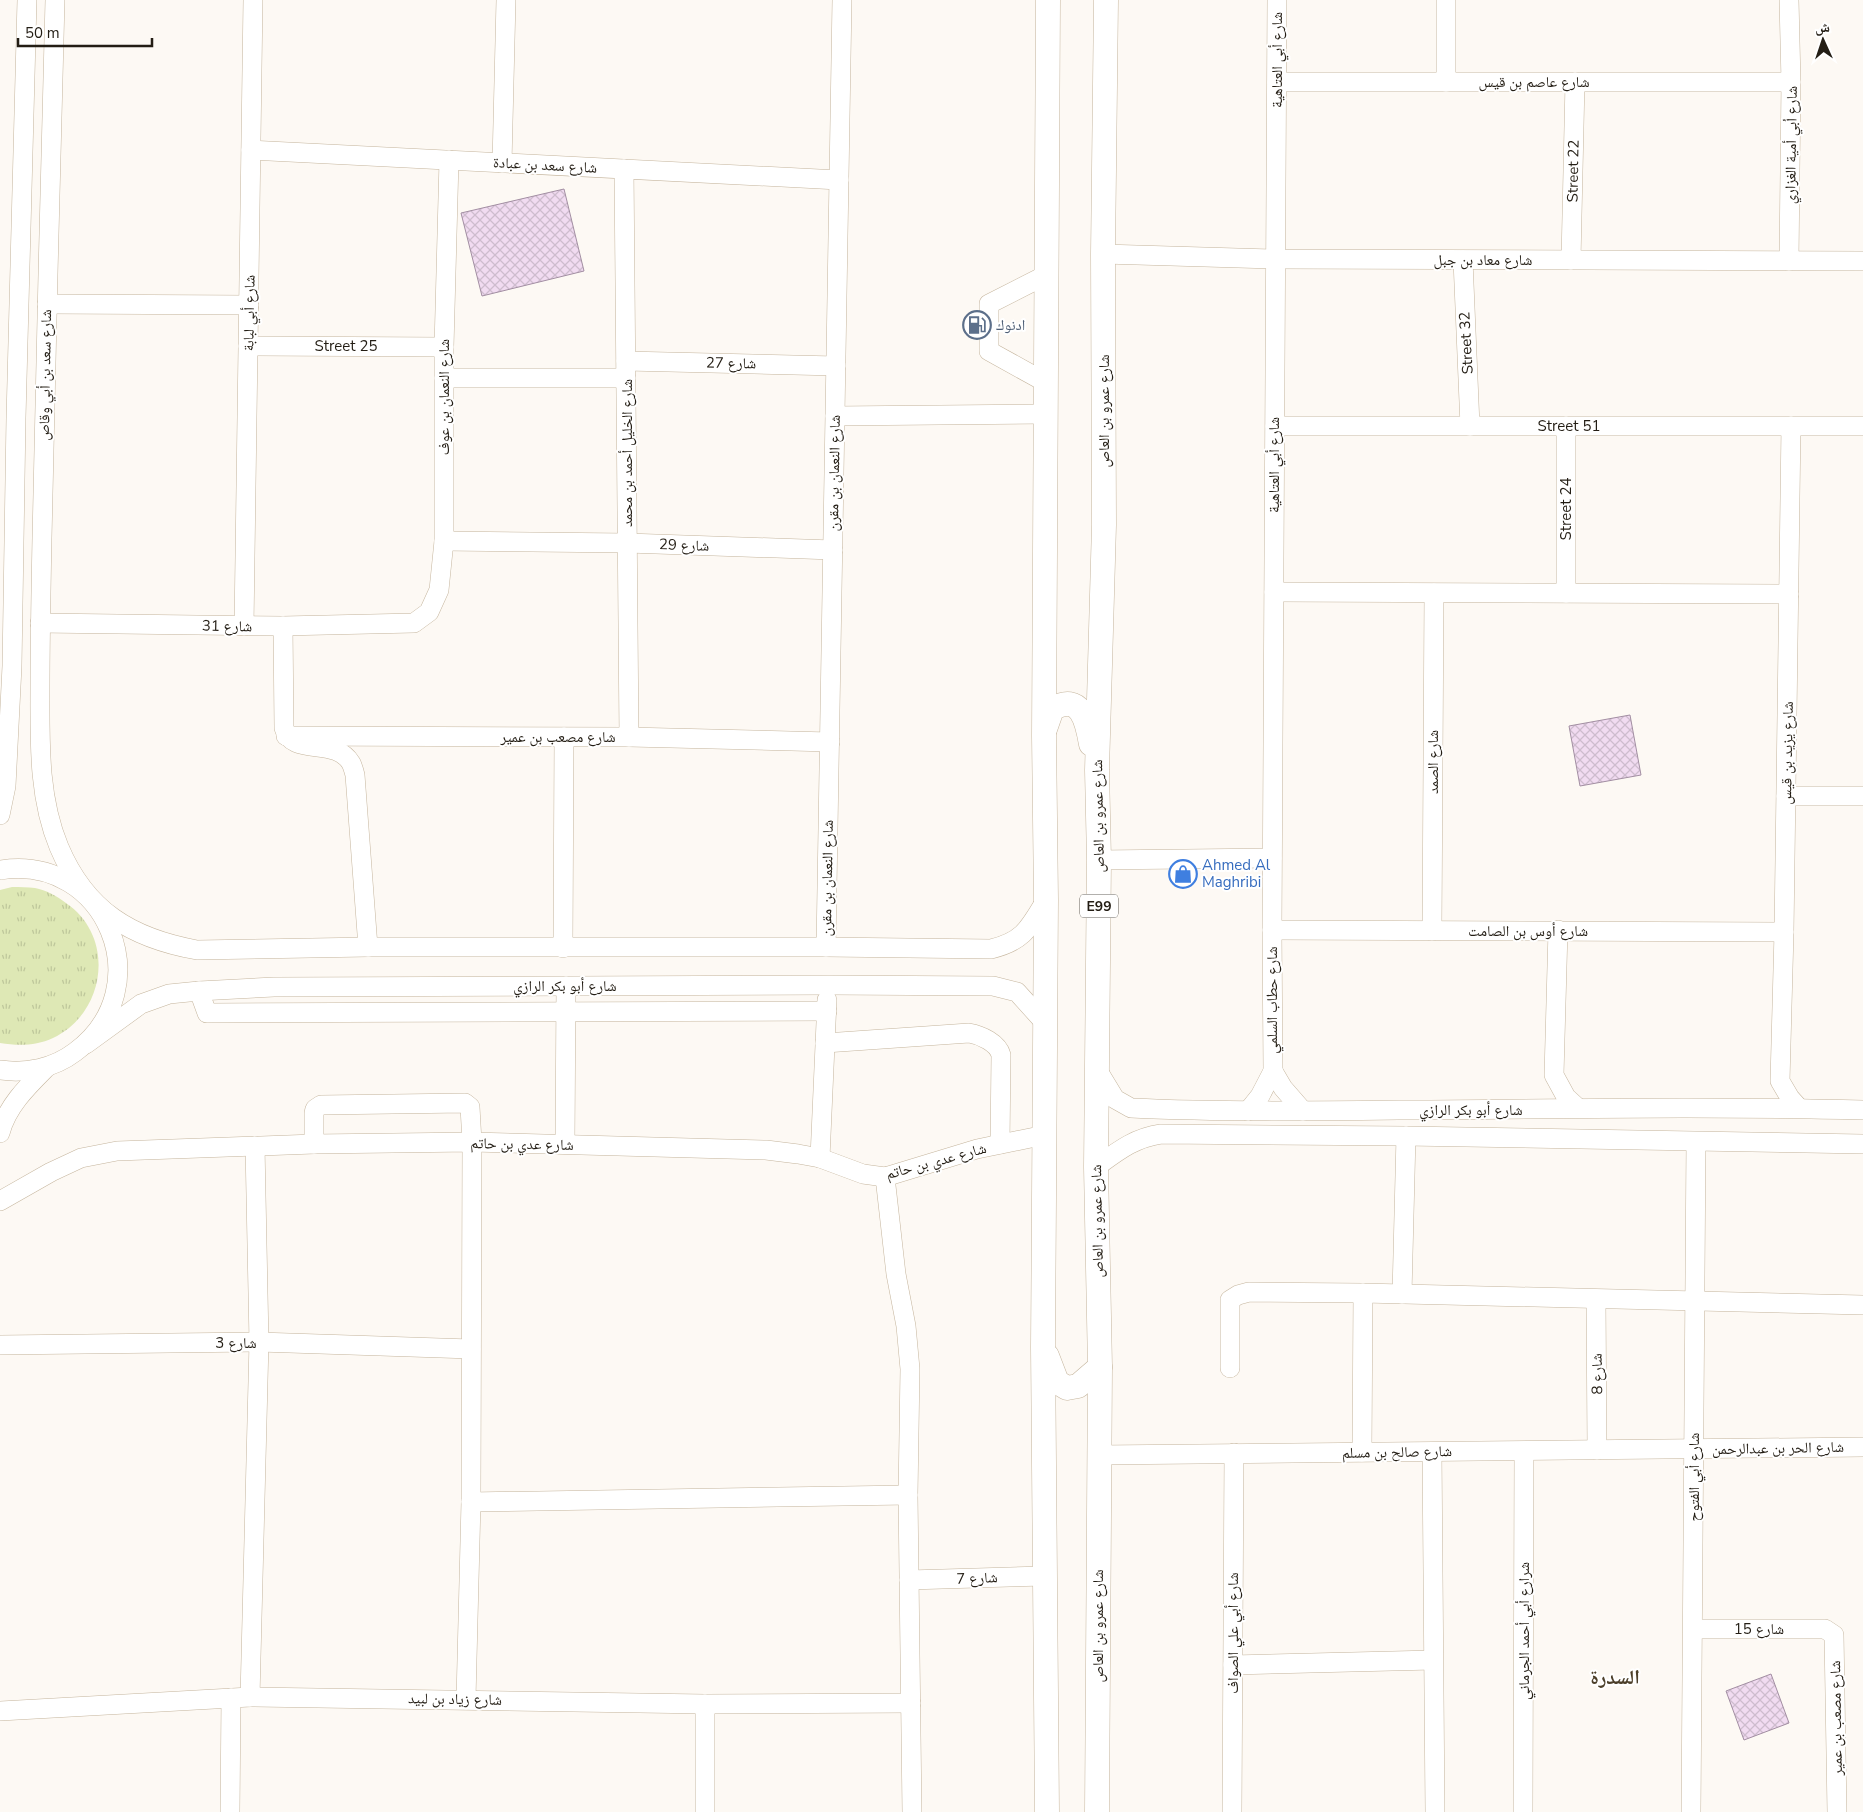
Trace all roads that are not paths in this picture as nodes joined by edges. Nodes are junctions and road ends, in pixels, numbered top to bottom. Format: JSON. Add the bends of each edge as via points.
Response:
{"nodes":[{"id":1,"x":27,"y":0,"type":"edge"},
{"id":2,"x":54,"y":0,"type":"edge"},
{"id":3,"x":253,"y":0,"type":"edge"},
{"id":4,"x":506,"y":0,"type":"edge"},
{"id":5,"x":842,"y":0,"type":"edge"},
{"id":6,"x":1048,"y":0,"type":"edge"},
{"id":7,"x":1106,"y":0,"type":"edge"},
{"id":8,"x":1277,"y":0,"type":"edge"},
{"id":9,"x":1446,"y":0,"type":"edge"},
{"id":10,"x":1789,"y":0,"type":"edge"},
{"id":11,"x":1277,"y":82,"type":"junction"},
{"id":12,"x":1446,"y":82,"type":"junction"},
{"id":13,"x":1575,"y":82,"type":"junction"},
{"id":14,"x":1791,"y":82,"type":"junction"},
{"id":15,"x":251,"y":150,"type":"junction"},
{"id":16,"x":449,"y":160,"type":"junction"},
{"id":17,"x":502,"y":163,"type":"junction"},
{"id":18,"x":624,"y":169,"type":"junction"},
{"id":19,"x":839,"y":180,"type":"junction"},
{"id":20,"x":1103,"y":254,"type":"junction"},
{"id":21,"x":1276,"y":259,"type":"junction"},
{"id":22,"x":1463,"y":260,"type":"junction"},
{"id":23,"x":1571,"y":260,"type":"junction"},
{"id":24,"x":1863,"y":260,"type":"edge"},
{"id":25,"x":1789,"y":261,"type":"junction"},
{"id":26,"x":1046,"y":275,"type":"junction"},
{"id":27,"x":47,"y":304,"type":"junction"},
{"id":28,"x":249,"y":305,"type":"junction"},
{"id":29,"x":248,"y":346,"type":"junction"},
{"id":30,"x":444,"y":347,"type":"junction"},
{"id":31,"x":836,"y":366,"type":"junction"},
{"id":32,"x":626,"y":370,"type":"junction"},
{"id":33,"x":444,"y":378,"type":"junction"},
{"id":34,"x":1045,"y":382,"type":"junction"},
{"id":35,"x":1045,"y":414,"type":"junction"},
{"id":36,"x":835,"y":416,"type":"junction"},
{"id":37,"x":8,"y":418,"type":"edge"},
{"id":38,"x":1275,"y":426,"type":"junction"},
{"id":39,"x":1470,"y":426,"type":"junction"},
{"id":40,"x":1566,"y":426,"type":"junction"},
{"id":41,"x":1791,"y":426,"type":"junction"},
{"id":42,"x":1863,"y":426,"type":"edge"},
{"id":43,"x":444,"y":541,"type":"junction"},
{"id":44,"x":627,"y":543,"type":"junction"},
{"id":45,"x":833,"y":550,"type":"junction"},
{"id":46,"x":1274,"y":592,"type":"junction"},
{"id":47,"x":1434,"y":593,"type":"junction"},
{"id":48,"x":1566,"y":593,"type":"junction"},
{"id":49,"x":1789,"y":594,"type":"junction"},
{"id":50,"x":40,"y":623,"type":"junction"},
{"id":51,"x":414,"y":623,"type":"joint"},
{"id":52,"x":244,"y":626,"type":"junction"},
{"id":53,"x":283,"y":626,"type":"junction"},
{"id":54,"x":1044,"y":735,"type":"junction"},
{"id":55,"x":286,"y":736,"type":"junction"},
{"id":56,"x":629,"y":736,"type":"junction"},
{"id":57,"x":564,"y":737,"type":"junction"},
{"id":58,"x":830,"y":742,"type":"junction"},
{"id":59,"x":1097,"y":770,"type":"junction"},
{"id":60,"x":1786,"y":796,"type":"junction"},
{"id":61,"x":1863,"y":796,"type":"edge"},
{"id":62,"x":0,"y":815,"type":"edge"},
{"id":63,"x":1272,"y":858,"type":"junction"},
{"id":64,"x":1099,"y":860,"type":"junction"},
{"id":65,"x":0,"y":870,"type":"edge"},
{"id":66,"x":1046,"y":900,"type":"junction"},
{"id":67,"x":92,"y":901,"type":"junction"},
{"id":68,"x":1272,"y":930,"type":"junction"},
{"id":69,"x":1558,"y":930,"type":"junction"},
{"id":70,"x":1432,"y":931,"type":"junction"},
{"id":71,"x":1784,"y":932,"type":"junction"},
{"id":72,"x":368,"y":947,"type":"junction"},
{"id":73,"x":826,"y":947,"type":"junction"},
{"id":74,"x":563,"y":948,"type":"junction"},
{"id":75,"x":829,"y":985,"type":"junction"},
{"id":76,"x":566,"y":986,"type":"junction"},
{"id":77,"x":199,"y":991,"type":"junction"},
{"id":78,"x":827,"y":1011,"type":"junction"},
{"id":79,"x":566,"y":1012,"type":"junction"},
{"id":80,"x":1045,"y":1023,"type":"junction"},
{"id":81,"x":825,"y":1043,"type":"junction"},
{"id":82,"x":86,"y":1044,"type":"junction"},
{"id":83,"x":47,"y":1067,"type":"junction"},
{"id":84,"x":0,"y":1070,"type":"edge"},
{"id":85,"x":1098,"y":1070,"type":"junction"},
{"id":86,"x":1273,"y":1070,"type":"junction"},
{"id":87,"x":1554,"y":1075,"type":"junction"},
{"id":88,"x":1780,"y":1081,"type":"junction"},
{"id":89,"x":1578,"y":1108,"type":"junction"},
{"id":90,"x":1758,"y":1108,"type":"junction"},
{"id":91,"x":1799,"y":1108,"type":"junction"},
{"id":92,"x":1534,"y":1109,"type":"junction"},
{"id":93,"x":1863,"y":1110,"type":"edge"},
{"id":94,"x":1248,"y":1111,"type":"junction"},
{"id":95,"x":1303,"y":1111,"type":"junction"},
{"id":96,"x":0,"y":1133,"type":"edge"},
{"id":97,"x":1045,"y":1135,"type":"junction"},
{"id":98,"x":1406,"y":1136,"type":"junction"},
{"id":99,"x":472,"y":1142,"type":"junction"},
{"id":100,"x":1696,"y":1142,"type":"junction"},
{"id":101,"x":314,"y":1144,"type":"junction"},
{"id":102,"x":565,"y":1144,"type":"junction"},
{"id":103,"x":1000,"y":1144,"type":"junction"},
{"id":104,"x":1863,"y":1144,"type":"edge"},
{"id":105,"x":255,"y":1146,"type":"junction"},
{"id":106,"x":820,"y":1158,"type":"junction"},
{"id":107,"x":1096,"y":1167,"type":"junction"},
{"id":108,"x":885,"y":1177,"type":"junction"},
{"id":109,"x":0,"y":1201,"type":"edge"},
{"id":110,"x":1363,"y":1293,"type":"junction"},
{"id":111,"x":1402,"y":1294,"type":"junction"},
{"id":112,"x":1596,"y":1299,"type":"junction"},
{"id":113,"x":1695,"y":1301,"type":"junction"},
{"id":114,"x":1863,"y":1304,"type":"edge"},
{"id":115,"x":259,"y":1342,"type":"junction"},
{"id":116,"x":0,"y":1345,"type":"edge"},
{"id":117,"x":1043,"y":1347,"type":"junction"},
{"id":118,"x":471,"y":1349,"type":"junction"},
{"id":119,"x":1100,"y":1367,"type":"junction"},
{"id":120,"x":1230,"y":1368,"type":"dead end"},
{"id":121,"x":1863,"y":1448,"type":"edge"},
{"id":122,"x":1694,"y":1449,"type":"junction"},
{"id":123,"x":1524,"y":1450,"type":"junction"},
{"id":124,"x":1597,"y":1450,"type":"junction"},
{"id":125,"x":1362,"y":1452,"type":"junction"},
{"id":126,"x":1432,"y":1452,"type":"junction"},
{"id":127,"x":1234,"y":1453,"type":"junction"},
{"id":128,"x":1100,"y":1455,"type":"junction"},
{"id":129,"x":908,"y":1495,"type":"junction"},
{"id":130,"x":471,"y":1502,"type":"junction"},
{"id":131,"x":1045,"y":1576,"type":"junction"},
{"id":132,"x":910,"y":1580,"type":"junction"},
{"id":133,"x":1693,"y":1629,"type":"junction"},
{"id":134,"x":1825,"y":1629,"type":"joint"},
{"id":135,"x":1434,"y":1660,"type":"junction"},
{"id":136,"x":1233,"y":1665,"type":"junction"},
{"id":137,"x":250,"y":1697,"type":"junction"},
{"id":138,"x":232,"y":1698,"type":"junction"},
{"id":139,"x":466,"y":1699,"type":"junction"},
{"id":140,"x":910,"y":1702,"type":"junction"},
{"id":141,"x":705,"y":1704,"type":"junction"},
{"id":142,"x":0,"y":1711,"type":"edge"},
{"id":143,"x":230,"y":1812,"type":"edge"},
{"id":144,"x":705,"y":1812,"type":"edge"},
{"id":145,"x":912,"y":1812,"type":"edge"},
{"id":146,"x":1046,"y":1812,"type":"edge"},
{"id":147,"x":1097,"y":1812,"type":"edge"},
{"id":148,"x":1232,"y":1812,"type":"edge"},
{"id":149,"x":1435,"y":1812,"type":"edge"},
{"id":150,"x":1523,"y":1812,"type":"edge"},
{"id":151,"x":1692,"y":1812,"type":"edge"},
{"id":152,"x":1837,"y":1812,"type":"edge"}],
"edges":[{"from":1,"to":37,"type":"street","name":"شارع سعد بن أبي وقاص"},
{"from":2,"to":27,"type":"street","name":"شارع سعد بن أبي وقاص"},
{"from":3,"to":15,"type":"street","name":"شارع أبي لبابة"},
{"from":4,"to":17,"type":"street"},
{"from":5,"to":19,"type":"street","name":"شارع النعمان بن مقرن"},
{"from":6,"to":26,"type":"main road"},
{"from":7,"to":20,"type":"main road","name":"شارع عمرو بن العاص","number":"E99"},
{"from":8,"to":11,"type":"street","name":"شارع أبي العتاهية"},
{"from":9,"to":12,"type":"street"},
{"from":10,"to":14,"type":"street","name":"شارع أبي أمية الغزاري"},
{"from":11,"to":12,"type":"street","name":"شارع عاصم بن قيس"},
{"from":11,"to":21,"type":"street","name":"شارع أبي العتاهية"},
{"from":12,"to":13,"type":"street","name":"شارع عاصم بن قيس"},
{"from":13,"to":14,"type":"street","name":"شارع عاصم بن قيس"},
{"from":13,"to":23,"type":"street","name":"Street 22"},
{"from":14,"to":25,"type":"street","name":"شارع أبي أمية الغزاري"},
{"from":15,"to":16,"type":"street","name":"شارع سعد بن عبادة"},
{"from":15,"to":28,"type":"street","name":"شارع أبي لبابة"},
{"from":16,"to":17,"type":"street","name":"شارع سعد بن عبادة"},
{"from":16,"to":30,"type":"street","name":"شارع النعمان بن عوف"},
{"from":17,"to":18,"type":"street","name":"شارع سعد بن عبادة"},
{"from":18,"to":19,"type":"street","name":"شارع سعد بن عبادة"},
{"from":18,"to":32,"type":"street","name":"شارع الخليل أحمد بن محمد"},
{"from":19,"to":31,"type":"street","name":"شارع النعمان بن مقرن"},
{"from":20,"to":21,"type":"street","name":"شارع معاد بن جبل"},
{"from":20,"to":59,"type":"main road","name":"شارع عمرو بن العاص","number":"E99","via":[[1104,525]]},
{"from":21,"to":22,"type":"street","name":"شارع معاد بن جبل"},
{"from":21,"to":38,"type":"street","name":"شارع أبي العتاهية"},
{"from":22,"to":23,"type":"street","name":"شارع معاد بن جبل"},
{"from":22,"to":39,"type":"street","name":"Street 32"},
{"from":23,"to":25,"type":"street","name":"شارع معاد بن جبل"},
{"from":24,"to":25,"type":"street","name":"شارع معاد بن جبل"},
{"from":26,"to":34,"type":"main road"},
{"from":26,"to":34,"type":"street","via":[[989,304],[989,351]]},
{"from":27,"to":28,"type":"street"},
{"from":27,"to":50,"type":"street","name":"شارع سعد بن أبي وقاص"},
{"from":28,"to":29,"type":"street","name":"شارع أبي لبابة"},
{"from":29,"to":30,"type":"street","name":"Street 25"},
{"from":29,"to":52,"type":"street","name":"شارع أبي لبابة"},
{"from":30,"to":33,"type":"street","name":"شارع النعمان بن عوف"},
{"from":31,"to":32,"type":"street","name":"شارع 27"},
{"from":31,"to":36,"type":"street","name":"شارع النعمان بن مقرن"},
{"from":32,"to":33,"type":"street","name":"شارع 27"},
{"from":32,"to":44,"type":"street","name":"شارع الخليل أحمد بن محمد"},
{"from":33,"to":43,"type":"street","name":"شارع النعمان بن عوف"},
{"from":34,"to":35,"type":"main road"},
{"from":35,"to":36,"type":"street"},
{"from":35,"to":54,"type":"main road"},
{"from":36,"to":45,"type":"street","name":"شارع النعمان بن مقرن"},
{"from":37,"to":62,"type":"street","name":"شارع سعد بن أبي وقاص","via":[[14,601],[9,748]]},
{"from":38,"to":39,"type":"street","name":"Street 51"},
{"from":38,"to":46,"type":"street","name":"شارع أبي العتاهية"},
{"from":39,"to":40,"type":"street","name":"Street 51"},
{"from":40,"to":41,"type":"street","name":"Street 51"},
{"from":40,"to":48,"type":"street","name":"Street 24"},
{"from":41,"to":42,"type":"street","name":"Street 51"},
{"from":41,"to":49,"type":"street","name":"شارع يزيد بن قيس"},
{"from":43,"to":44,"type":"street","name":"شارع 29"},
{"from":43,"to":51,"type":"street","name":"شارع النعمان بن عوف","via":[[438,590],[429,612]]},
{"from":44,"to":45,"type":"street","name":"شارع 29"},
{"from":44,"to":56,"type":"street","name":"شارع الخليل أحمد بن محمد"},
{"from":45,"to":58,"type":"street","name":"شارع النعمان بن مقرن"},
{"from":46,"to":47,"type":"street"},
{"from":46,"to":63,"type":"street","name":"شارع أبي العتاهية"},
{"from":47,"to":48,"type":"street"},
{"from":47,"to":70,"type":"street","name":"شارع الصمد"},
{"from":48,"to":49,"type":"street"},
{"from":49,"to":60,"type":"street","name":"شارع يزيد بن قيس"},
{"from":50,"to":52,"type":"street","name":"شارع 31"},
{"from":50,"to":67,"type":"street","name":"شارع سعد بن أبي وقاص","via":[[40,751],[46,801],[60,850]]},
{"from":51,"to":53,"type":"street","name":"شارع 31"},
{"from":52,"to":53,"type":"street","name":"شارع 31"},
{"from":53,"to":55,"type":"street"},
{"from":54,"to":59,"type":"main road","via":[[1052,709],[1060,704],[1080,708],[1087,722]]},
{"from":54,"to":66,"type":"main road"},
{"from":55,"to":57,"type":"street","name":"شارع مصعب بن عمير"},
{"from":55,"to":72,"type":"street","via":[[297,744],[342,753],[351,763],[355,775]]},
{"from":56,"to":57,"type":"street","name":"شارع مصعب بن عمير"},
{"from":56,"to":58,"type":"street","name":"شارع مصعب بن عمير"},
{"from":57,"to":74,"type":"street"},
{"from":58,"to":73,"type":"street","name":"شارع النعمان بن مقرن"},
{"from":59,"to":64,"type":"main road","name":"شارع عمرو بن العاص","number":"E99"},
{"from":60,"to":61,"type":"street"},
{"from":60,"to":71,"type":"street","name":"شارع يزيد بن قيس"},
{"from":63,"to":64,"type":"street"},
{"from":63,"to":68,"type":"street","name":"شارع أبي العتاهية"},
{"from":64,"to":85,"type":"main road","name":"شارع عمرو بن العاص","number":"E99"},
{"from":65,"to":67,"type":"street","via":[[33,870],[55,876],[75,886]]},
{"from":66,"to":73,"type":"street","via":[[1018,939],[991,949]]},
{"from":66,"to":80,"type":"main road"},
{"from":67,"to":72,"type":"street","via":[[132,931],[197,950]]},
{"from":67,"to":82,"type":"street","via":[[115,940],[118,985],[112,1007]]},
{"from":68,"to":70,"type":"street","name":"شارع أوس بن الصامت"},
{"from":68,"to":86,"type":"street","name":"شارع حطاب السلمي"},
{"from":69,"to":70,"type":"street","name":"شارع أوس بن الصامت"},
{"from":69,"to":71,"type":"street","name":"شارع أوس بن الصامت"},
{"from":69,"to":87,"type":"street"},
{"from":71,"to":88,"type":"street","name":"شارع يزيد بن قيس"},
{"from":72,"to":74,"type":"street"},
{"from":73,"to":74,"type":"street"},
{"from":75,"to":76,"type":"street","name":"شارع أبو بكر الرازي"},
{"from":75,"to":78,"type":"street"},
{"from":75,"to":80,"type":"street","name":"شارع أبو بكر الرازي","via":[[993,986],[1017,992]]},
{"from":76,"to":77,"type":"street","name":"شارع أبو بكر الرازي","via":[[274,987]]},
{"from":76,"to":79,"type":"street"},
{"from":77,"to":79,"type":"street","via":[[207,1013]]},
{"from":77,"to":82,"type":"street","name":"شارع أبو بكر الرازي","via":[[169,994],[141,1004]]},
{"from":78,"to":79,"type":"street"},
{"from":78,"to":81,"type":"street"},
{"from":79,"to":102,"type":"street"},
{"from":80,"to":97,"type":"main road"},
{"from":81,"to":103,"type":"street","via":[[970,1033],[982,1036],[1000,1050],[1001,1056]]},
{"from":81,"to":106,"type":"street"},
{"from":82,"to":83,"type":"street","via":[[68,1058]]},
{"from":83,"to":84,"type":"street","via":[[24,1071]]},
{"from":83,"to":96,"type":"street","via":[[23,1090]]},
{"from":85,"to":94,"type":"street","name":"شارع أبو بكر الرازي","via":[[1115,1099],[1131,1108]]},
{"from":85,"to":107,"type":"main road","name":"شارع عمرو بن العاص","number":"E99"},
{"from":86,"to":94,"type":"street"},
{"from":86,"to":95,"type":"street","via":[[1283,1088]]},
{"from":87,"to":89,"type":"street","via":[[1566,1097]]},
{"from":87,"to":92,"type":"street","via":[[1544,1097]]},
{"from":88,"to":90,"type":"street"},
{"from":88,"to":91,"type":"street"},
{"from":89,"to":90,"type":"street","name":"شارع أبو بكر الرازي"},
{"from":89,"to":92,"type":"street","name":"شارع أبو بكر الرازي"},
{"from":90,"to":91,"type":"street","name":"شارع أبو بكر الرازي"},
{"from":91,"to":93,"type":"street","name":"شارع أبو بكر الرازي"},
{"from":92,"to":95,"type":"street","name":"شارع أبو بكر الرازي"},
{"from":94,"to":95,"type":"street","name":"شارع أبو بكر الرازي"},
{"from":97,"to":103,"type":"street","name":"شارع عدي بن حاتم"},
{"from":97,"to":117,"type":"main road"},
{"from":98,"to":100,"type":"street","name":"شارع أبو بكر الرازي"},
{"from":98,"to":107,"type":"street","name":"شارع أبو بكر الرازي","via":[[1161,1134],[1145,1137]]},
{"from":98,"to":111,"type":"street"},
{"from":99,"to":101,"type":"street","name":"شارع عدي بن حاتم"},
{"from":99,"to":101,"type":"street","via":[[471,1110],[465,1103],[320,1105],[314,1113]]},
{"from":99,"to":102,"type":"street","name":"شارع عدي بن حاتم"},
{"from":99,"to":118,"type":"street"},
{"from":100,"to":104,"type":"street","name":"شارع أبو بكر الرازي"},
{"from":100,"to":113,"type":"street","name":"شارع أبي الفتوح"},
{"from":101,"to":105,"type":"street","name":"شارع عدي بن حاتم"},
{"from":102,"to":106,"type":"street","name":"شارع عدي بن حاتم","via":[[766,1150]]},
{"from":103,"to":108,"type":"street","name":"شارع عدي بن حاتم"},
{"from":105,"to":109,"type":"street","name":"شارع عدي بن حاتم","via":[[117,1151],[81,1158]]},
{"from":105,"to":115,"type":"street"},
{"from":106,"to":108,"type":"street","name":"شارع عدي بن حاتم","via":[[863,1174]]},
{"from":107,"to":119,"type":"main road","name":"شارع عمرو بن العاص","number":"E99"},
{"from":108,"to":129,"type":"street","via":[[910,1368]]},
{"from":110,"to":111,"type":"street"},
{"from":110,"to":120,"type":"street","via":[[1257,1292],[1238,1295],[1230,1300]]},
{"from":110,"to":125,"type":"street"},
{"from":111,"to":112,"type":"street"},
{"from":112,"to":113,"type":"street"},
{"from":112,"to":124,"type":"street","name":"شارع 8"},
{"from":113,"to":114,"type":"street"},
{"from":113,"to":122,"type":"street","name":"شارع أبي الفتوح"},
{"from":115,"to":116,"type":"street","name":"شارع 3"},
{"from":115,"to":118,"type":"street","name":"شارع 3"},
{"from":115,"to":137,"type":"street"},
{"from":117,"to":119,"type":"main road","via":[[1057,1382],[1067,1388],[1078,1386]]},
{"from":117,"to":131,"type":"main road"},
{"from":118,"to":130,"type":"street"},
{"from":119,"to":128,"type":"main road","name":"شارع عمرو بن العاص","number":"E99"},
{"from":121,"to":122,"type":"street","name":"شارع الحر بن عبدالرحمن"},
{"from":122,"to":124,"type":"street","name":"شارع صالح بن مسلم"},
{"from":122,"to":133,"type":"street","name":"شارع أبي الفتوح"},
{"from":123,"to":124,"type":"street","name":"شارع صالح بن مسلم"},
{"from":123,"to":126,"type":"street","name":"شارع صالح بن مسلم"},
{"from":123,"to":150,"type":"street","name":"شرارع أبي أحمد الجرماني"},
{"from":125,"to":126,"type":"street","name":"شارع صالح بن مسلم"},
{"from":125,"to":127,"type":"street","name":"شارع صالح بن مسلم"},
{"from":126,"to":135,"type":"street"},
{"from":127,"to":128,"type":"street","name":"شارع صالح بن مسلم"},
{"from":127,"to":136,"type":"street","name":"شارع أبي علي الصواف"},
{"from":128,"to":147,"type":"main road","name":"شارع عمرو بن العاص","number":"E99"},
{"from":129,"to":130,"type":"street"},
{"from":129,"to":132,"type":"street"},
{"from":130,"to":139,"type":"street"},
{"from":131,"to":132,"type":"street","name":"شارع 7"},
{"from":131,"to":146,"type":"main road"},
{"from":132,"to":140,"type":"street"},
{"from":133,"to":134,"type":"street","name":"شارع 15"},
{"from":133,"to":151,"type":"street","name":"شارع أبي الفتوح"},
{"from":134,"to":152,"type":"street","name":"شارع مصعب بن عمير","via":[[1832,1632],[1834,1640]]},
{"from":135,"to":136,"type":"street"},
{"from":135,"to":149,"type":"street"},
{"from":136,"to":148,"type":"street","name":"شارع أبي علي الصواف"},
{"from":137,"to":138,"type":"street","name":"شارع زياد بن لبيد"},
{"from":137,"to":139,"type":"street","name":"شارع زياد بن لبيد"},
{"from":138,"to":142,"type":"street","name":"شارع زياد بن لبيد"},
{"from":138,"to":143,"type":"street"},
{"from":139,"to":141,"type":"street","name":"شارع زياد بن لبيد"},
{"from":140,"to":141,"type":"street","name":"شارع زياد بن لبيد"},
{"from":140,"to":145,"type":"street"},
{"from":141,"to":144,"type":"street"}]}
